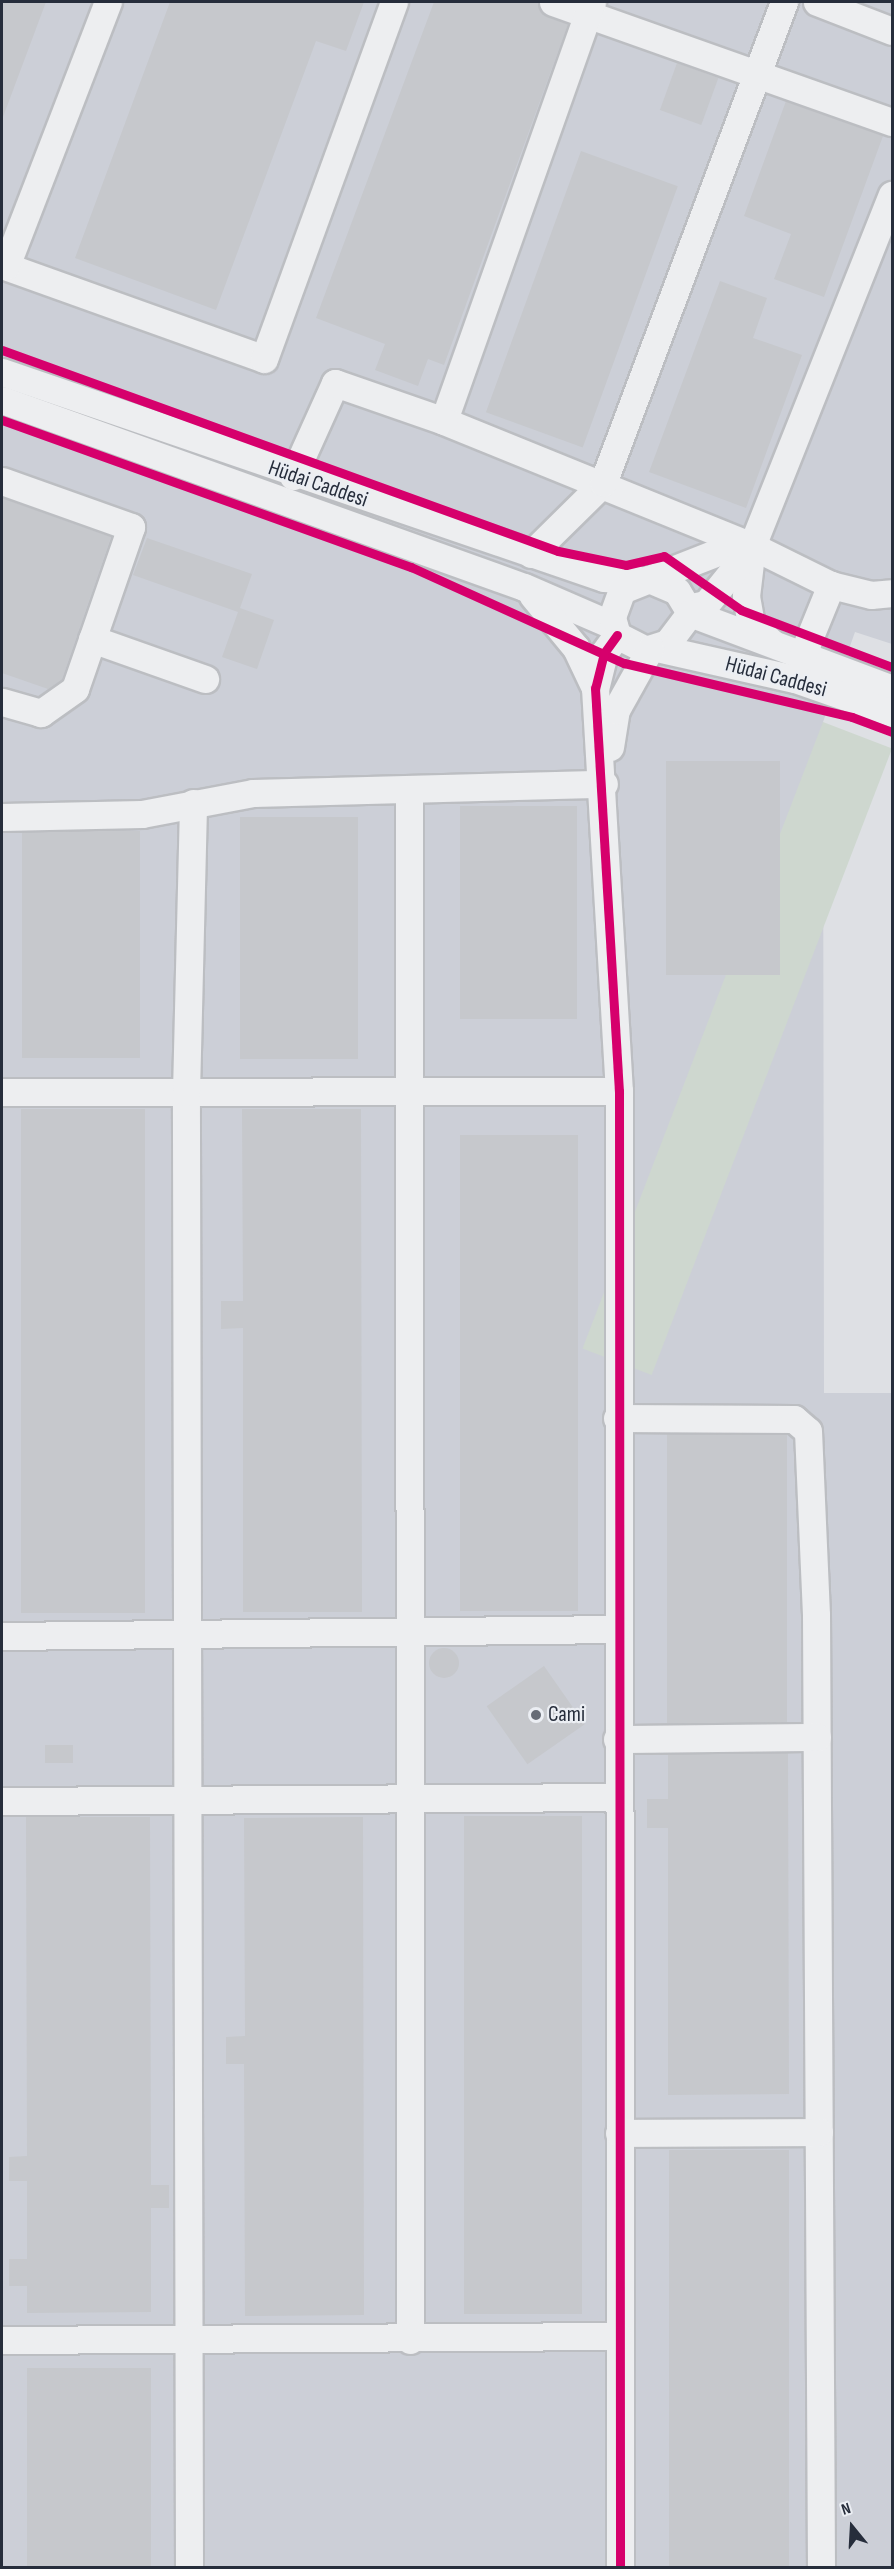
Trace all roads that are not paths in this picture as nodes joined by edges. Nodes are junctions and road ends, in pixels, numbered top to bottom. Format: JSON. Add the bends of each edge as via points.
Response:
{"nodes":[{"id":1,"x":108,"y":2,"type":"edge"},
{"id":2,"x":394,"y":2,"type":"edge"},
{"id":3,"x":553,"y":2,"type":"edge"},
{"id":4,"x":784,"y":2,"type":"edge"},
{"id":5,"x":817,"y":2,"type":"edge"},
{"id":6,"x":590,"y":8,"type":"edge"},
{"id":7,"x":892,"y":31,"type":"edge"},
{"id":8,"x":757,"y":74,"type":"junction"},
{"id":9,"x":892,"y":122,"type":"edge"},
{"id":10,"x":892,"y":195,"type":"edge"},
{"id":11,"x":4,"y":266,"type":"edge"},
{"id":12,"x":2,"y":372,"type":"edge"},
{"id":13,"x":2,"y":400,"type":"edge"},
{"id":14,"x":444,"y":421,"type":"junction"},
{"id":15,"x":293,"y":476,"type":"junction"},
{"id":16,"x":2,"y":481,"type":"edge"},
{"id":17,"x":603,"y":483,"type":"junction"},
{"id":18,"x":747,"y":545,"type":"junction"},
{"id":19,"x":531,"y":554,"type":"junction"},
{"id":20,"x":644,"y":579,"type":"junction"},
{"id":21,"x":831,"y":585,"type":"junction"},
{"id":22,"x":524,"y":587,"type":"junction"},
{"id":23,"x":892,"y":593,"type":"edge"},
{"id":24,"x":689,"y":610,"type":"junction"},
{"id":25,"x":616,"y":631,"type":"junction"},
{"id":26,"x":92,"y":639,"type":"junction"},
{"id":27,"x":776,"y":646,"type":"junction"},
{"id":28,"x":653,"y":649,"type":"junction"},
{"id":29,"x":802,"y":656,"type":"junction"},
{"id":30,"x":205,"y":679,"type":"dead end"},
{"id":31,"x":595,"y":688,"type":"junction"},
{"id":32,"x":892,"y":689,"type":"edge"},
{"id":33,"x":2,"y":702,"type":"edge"},
{"id":34,"x":892,"y":713,"type":"edge"},
{"id":35,"x":604,"y":784,"type":"junction"},
{"id":36,"x":409,"y":789,"type":"junction"},
{"id":37,"x":192,"y":803,"type":"junction"},
{"id":38,"x":2,"y":817,"type":"edge"},
{"id":39,"x":409,"y":1091,"type":"junction"},
{"id":40,"x":619,"y":1091,"type":"junction"},
{"id":41,"x":2,"y":1092,"type":"edge"},
{"id":42,"x":186,"y":1092,"type":"junction"},
{"id":43,"x":617,"y":1418,"type":"junction"},
{"id":44,"x":616,"y":1629,"type":"junction"},
{"id":45,"x":409,"y":1635,"type":"junction"},
{"id":46,"x":2,"y":1636,"type":"edge"},
{"id":47,"x":186,"y":1636,"type":"junction"},
{"id":48,"x":817,"y":1737,"type":"junction"},
{"id":49,"x":617,"y":1739,"type":"junction"},
{"id":50,"x":618,"y":1797,"type":"junction"},
{"id":51,"x":409,"y":1800,"type":"junction"},
{"id":52,"x":2,"y":1801,"type":"edge"},
{"id":53,"x":186,"y":1802,"type":"junction"},
{"id":54,"x":819,"y":2132,"type":"junction"},
{"id":55,"x":618,"y":2133,"type":"junction"},
{"id":56,"x":618,"y":2336,"type":"junction"},
{"id":57,"x":2,"y":2340,"type":"edge"},
{"id":58,"x":188,"y":2340,"type":"junction"},
{"id":59,"x":410,"y":2340,"type":"junction"},
{"id":60,"x":189,"y":2568,"type":"edge"},
{"id":61,"x":620,"y":2568,"type":"edge"},
{"id":62,"x":821,"y":2568,"type":"edge"}],
"edges":[{"from":1,"to":11,"type":"street"},
{"from":2,"to":11,"type":"street","via":[[264,358]]},
{"from":3,"to":6,"type":"street"},
{"from":4,"to":8,"type":"street"},
{"from":5,"to":7,"type":"street"},
{"from":6,"to":8,"type":"street"},
{"from":6,"to":14,"type":"street"},
{"from":8,"to":9,"type":"street"},
{"from":8,"to":17,"type":"street"},
{"from":10,"to":18,"type":"street"},
{"from":12,"to":15,"type":"street","name":"Hüdai Caddesi"},
{"from":13,"to":22,"type":"street","name":"Hüdai Caddesi"},
{"from":14,"to":15,"type":"street","via":[[335,383]]},
{"from":14,"to":17,"type":"street"},
{"from":15,"to":19,"type":"street","name":"Hüdai Caddesi"},
{"from":16,"to":26,"type":"street","via":[[131,527]]},
{"from":17,"to":18,"type":"street"},
{"from":17,"to":19,"type":"street"},
{"from":18,"to":20,"type":"street"},
{"from":18,"to":21,"type":"street"},
{"from":18,"to":24,"type":"street","via":[[706,604]]},
{"from":18,"to":27,"type":"street","via":[[746,596],[751,624]]},
{"from":19,"to":20,"type":"street","name":"Hüdai Caddesi","via":[[604,578]]},
{"from":20,"to":24,"type":"street","via":[[677,591]]},
{"from":20,"to":25,"type":"street","via":[[616,598]]},
{"from":21,"to":23,"type":"street","via":[[871,595]]},
{"from":21,"to":29,"type":"street"},
{"from":22,"to":25,"type":"street","name":"Hüdai Caddesi"},
{"from":22,"to":31,"type":"street","via":[[576,648]]},
{"from":24,"to":27,"type":"street","name":"Hüdai Caddesi"},
{"from":24,"to":28,"type":"street","via":[[676,635]]},
{"from":25,"to":28,"type":"street"},
{"from":25,"to":31,"type":"street","via":[[604,653]]},
{"from":26,"to":30,"type":"street"},
{"from":26,"to":33,"type":"street","via":[[75,689],[42,713]]},
{"from":27,"to":29,"type":"street","name":"Hüdai Caddesi"},
{"from":28,"to":34,"type":"street","name":"Hüdai Caddesi","via":[[795,679]]},
{"from":28,"to":35,"type":"street","via":[[616,710]]},
{"from":29,"to":32,"type":"street","name":"Hüdai Caddesi"},
{"from":31,"to":35,"type":"street"},
{"from":35,"to":36,"type":"street"},
{"from":35,"to":40,"type":"street"},
{"from":36,"to":37,"type":"street","via":[[253,793]]},
{"from":36,"to":39,"type":"street"},
{"from":37,"to":38,"type":"street","via":[[142,814]]},
{"from":37,"to":42,"type":"street"},
{"from":39,"to":40,"type":"street"},
{"from":39,"to":42,"type":"street"},
{"from":39,"to":45,"type":"street"},
{"from":40,"to":43,"type":"street"},
{"from":41,"to":42,"type":"street"},
{"from":42,"to":47,"type":"street"},
{"from":43,"to":44,"type":"street"},
{"from":43,"to":48,"type":"street","via":[[794,1419],[808,1431]]},
{"from":44,"to":45,"type":"street"},
{"from":44,"to":49,"type":"street"},
{"from":45,"to":47,"type":"street"},
{"from":45,"to":51,"type":"street"},
{"from":46,"to":47,"type":"street"},
{"from":47,"to":53,"type":"street"},
{"from":48,"to":49,"type":"street"},
{"from":48,"to":54,"type":"street"},
{"from":49,"to":50,"type":"street"},
{"from":50,"to":51,"type":"street"},
{"from":50,"to":55,"type":"street"},
{"from":51,"to":53,"type":"street"},
{"from":51,"to":59,"type":"street"},
{"from":52,"to":53,"type":"street"},
{"from":53,"to":58,"type":"street"},
{"from":54,"to":55,"type":"street"},
{"from":54,"to":62,"type":"street"},
{"from":55,"to":56,"type":"street"},
{"from":56,"to":59,"type":"street"},
{"from":56,"to":61,"type":"street"},
{"from":57,"to":58,"type":"street"},
{"from":58,"to":59,"type":"street"},
{"from":58,"to":60,"type":"street"}]}
